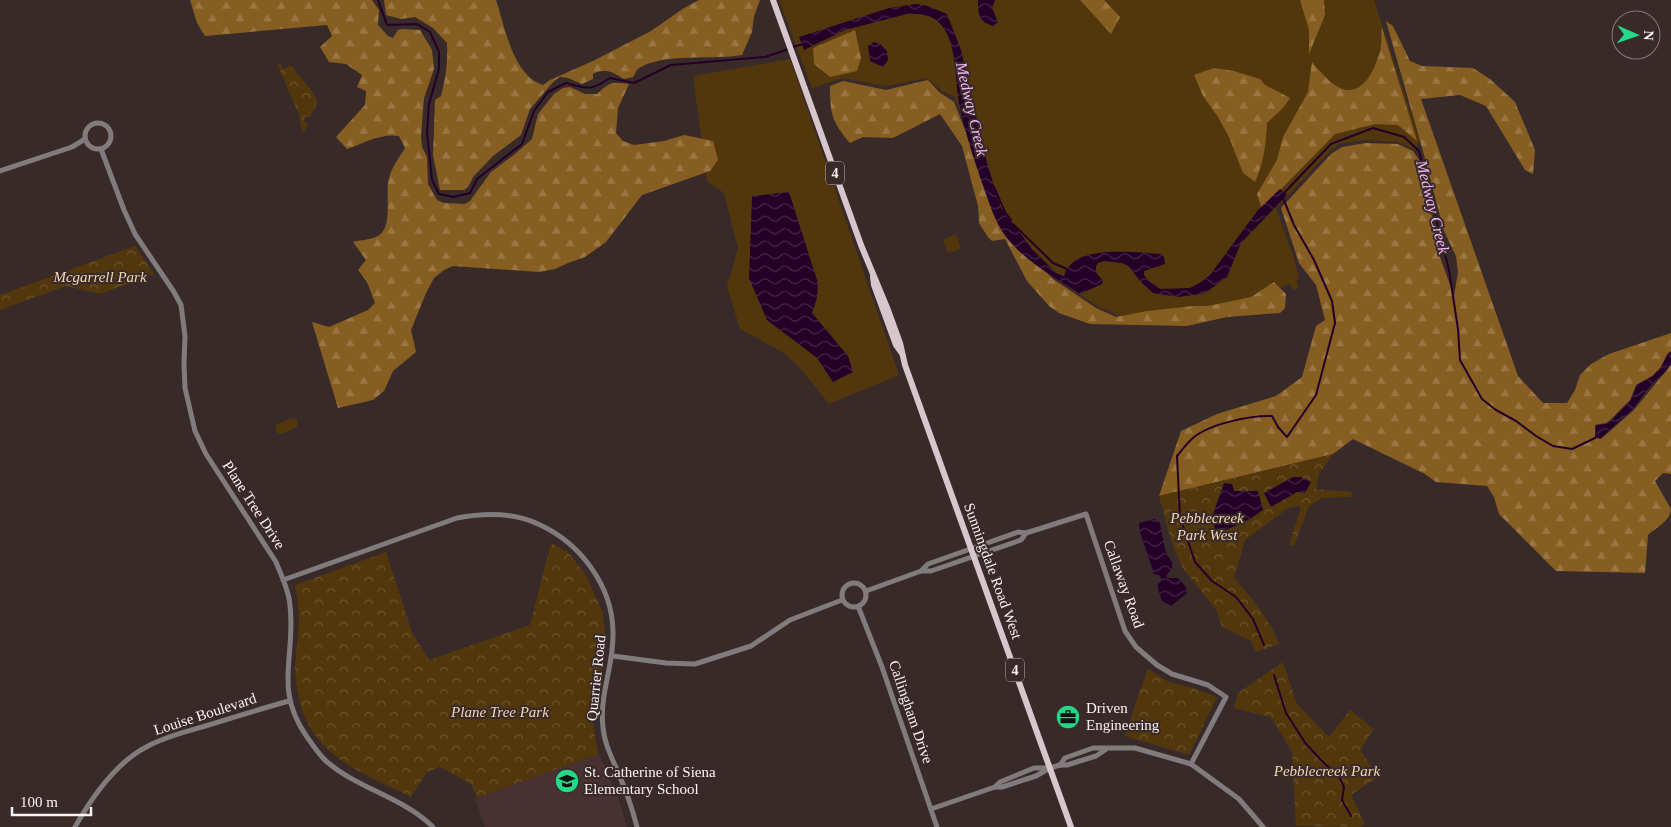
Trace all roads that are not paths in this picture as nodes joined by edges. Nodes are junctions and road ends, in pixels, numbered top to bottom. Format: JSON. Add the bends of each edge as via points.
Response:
{"nodes":[{"id":1,"x":773,"y":0,"type":"edge"},
{"id":2,"x":86,"y":140,"type":"junction"},
{"id":3,"x":101,"y":148,"type":"junction"},
{"id":4,"x":0,"y":171,"type":"edge"},
{"id":5,"x":1026,"y":533,"type":"junction"},
{"id":6,"x":971,"y":548,"type":"junction"},
{"id":7,"x":974,"y":556,"type":"junction"},
{"id":8,"x":921,"y":571,"type":"junction"},
{"id":9,"x":283,"y":580,"type":"junction"},
{"id":10,"x":866,"y":591,"type":"junction"},
{"id":11,"x":842,"y":600,"type":"junction"},
{"id":12,"x":858,"y":606,"type":"junction"},
{"id":13,"x":613,"y":656,"type":"junction"},
{"id":14,"x":289,"y":701,"type":"junction"},
{"id":15,"x":1191,"y":764,"type":"junction"},
{"id":16,"x":1050,"y":768,"type":"junction"},
{"id":17,"x":931,"y":809,"type":"junction"},
{"id":18,"x":75,"y":827,"type":"edge"},
{"id":19,"x":433,"y":827,"type":"edge"},
{"id":20,"x":637,"y":827,"type":"edge"},
{"id":21,"x":937,"y":827,"type":"edge"},
{"id":22,"x":1071,"y":827,"type":"edge"},
{"id":23,"x":1263,"y":827,"type":"edge"}],
"edges":[{"from":1,"to":6,"type":"main road","name":"Sunningdale Road West","number":"4"},
{"from":2,"to":3,"type":"street","via":[[93,148]]},
{"from":2,"to":3,"type":"street","via":[[90,126],[105,125],[110,132],[110,140]]},
{"from":2,"to":4,"type":"street"},
{"from":3,"to":9,"type":"street","name":"Plane Tree Drive","via":[[135,234],[180,305],[185,336],[185,388],[195,431],[206,454],[276,562]]},
{"from":5,"to":6,"type":"street","via":[[1018,532]]},
{"from":5,"to":7,"type":"street","via":[[1021,540]]},
{"from":5,"to":15,"type":"street","name":"Callaway Road","via":[[1086,514],[1124,631],[1136,647],[1172,674],[1208,685],[1226,697]]},
{"from":6,"to":7,"type":"main road","name":"Sunningdale Road West","number":"4"},
{"from":6,"to":8,"type":"street","via":[[928,564]]},
{"from":7,"to":8,"type":"street","via":[[931,571]]},
{"from":7,"to":16,"type":"main road","name":"Sunningdale Road West","number":"4"},
{"from":8,"to":10,"type":"street"},
{"from":9,"to":13,"type":"street","name":"Quarrier Road","via":[[456,518],[478,514],[517,518],[538,523],[561,538],[595,573],[611,614]]},
{"from":9,"to":14,"type":"street","name":"Plane Tree Drive","via":[[291,620],[287,676]]},
{"from":10,"to":11,"type":"street","via":[[861,584],[849,583],[842,590]]},
{"from":10,"to":12,"type":"street","via":[[865,600]]},
{"from":11,"to":12,"type":"street","via":[[849,606]]},
{"from":11,"to":13,"type":"street","via":[[790,620],[751,646],[695,664]]},
{"from":12,"to":17,"type":"street","name":"Callingham Drive"},
{"from":13,"to":20,"type":"street","name":"Quarrier Road","via":[[605,690],[603,728]]},
{"from":14,"to":18,"type":"street","name":"Louise Boulevard","via":[[147,746],[112,774]]},
{"from":14,"to":19,"type":"street","name":"Plane Tree Drive","via":[[298,724],[325,760],[409,808]]},
{"from":15,"to":16,"type":"street","via":[[1135,748],[1106,749],[1096,756]]},
{"from":15,"to":23,"type":"street","via":[[1239,799]]},
{"from":16,"to":17,"type":"street","via":[[1034,768],[994,787]]},
{"from":16,"to":22,"type":"main road","name":"Sunningdale Road West","number":"4"},
{"from":17,"to":21,"type":"street","name":"Callingham Drive"}]}
